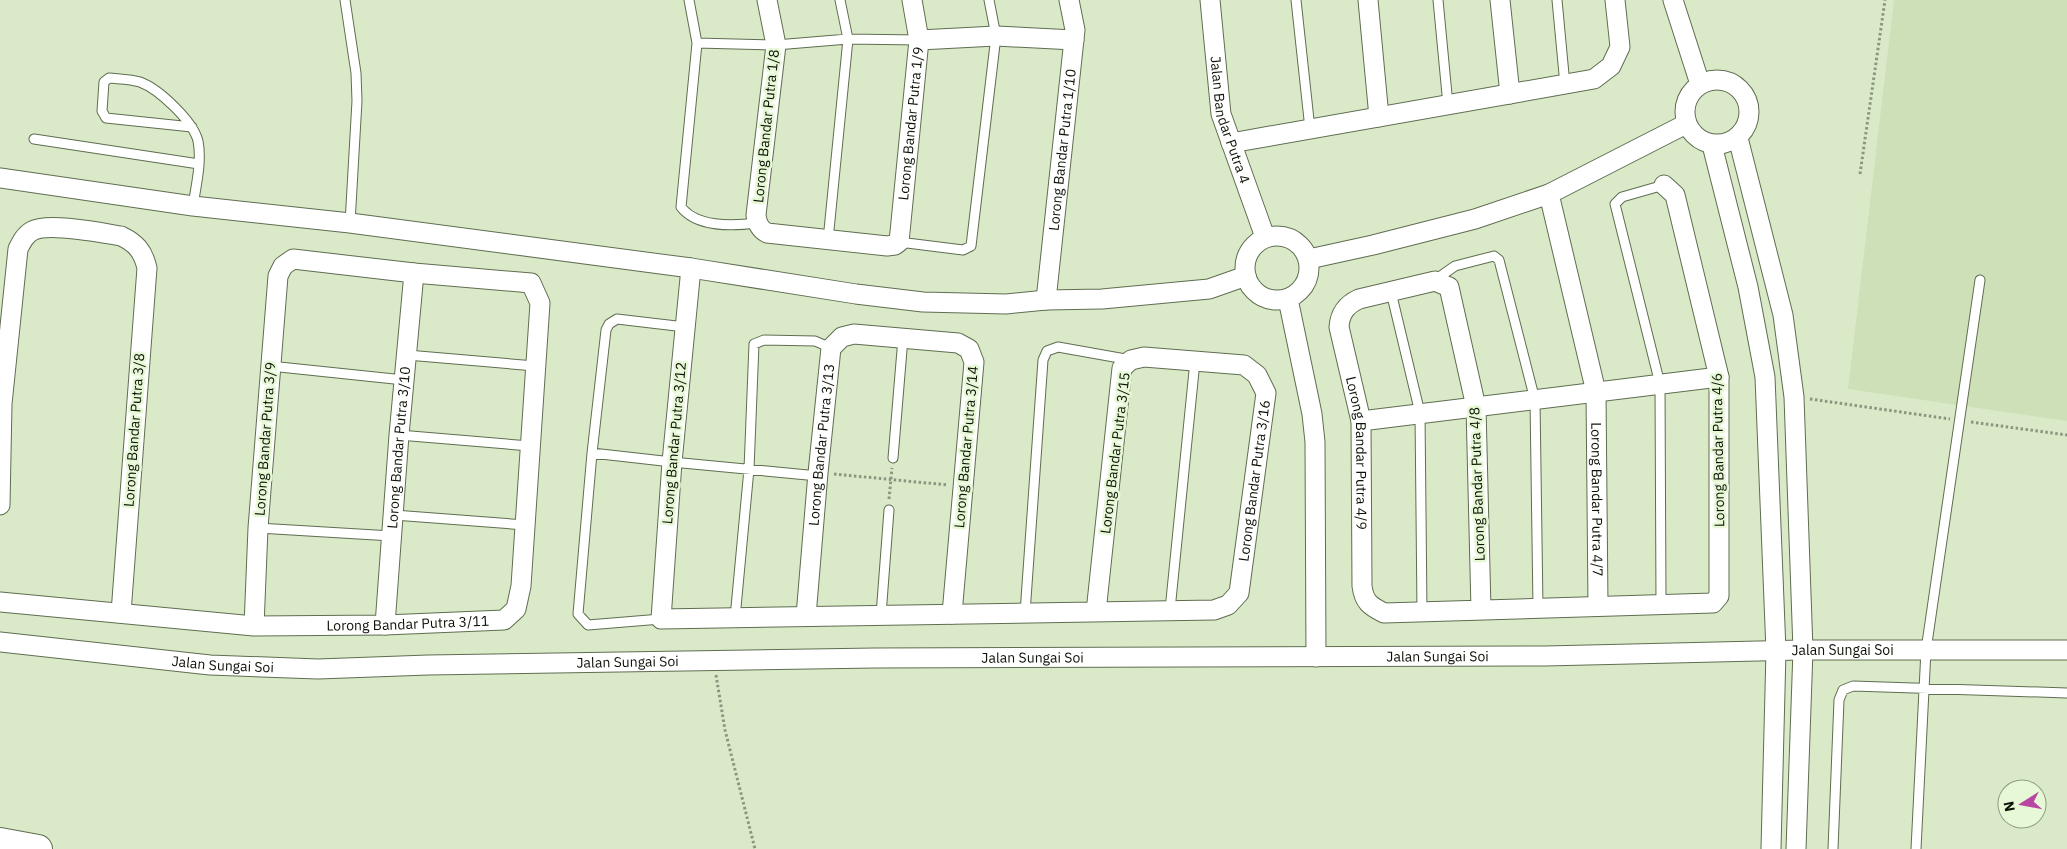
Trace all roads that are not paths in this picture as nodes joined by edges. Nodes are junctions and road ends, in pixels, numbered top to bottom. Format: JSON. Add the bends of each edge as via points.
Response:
{"nodes":[{"id":1,"x":345,"y":0,"type":"edge"},
{"id":2,"x":689,"y":0,"type":"edge"},
{"id":3,"x":767,"y":0,"type":"edge"},
{"id":4,"x":840,"y":0,"type":"edge"},
{"id":5,"x":912,"y":0,"type":"edge"},
{"id":6,"x":989,"y":0,"type":"edge"},
{"id":7,"x":1069,"y":0,"type":"edge"},
{"id":8,"x":1210,"y":0,"type":"edge"},
{"id":9,"x":1296,"y":0,"type":"edge"},
{"id":10,"x":1368,"y":0,"type":"edge"},
{"id":11,"x":1438,"y":0,"type":"edge"},
{"id":12,"x":1500,"y":0,"type":"edge"},
{"id":13,"x":1556,"y":0,"type":"edge"},
{"id":14,"x":1615,"y":0,"type":"edge"},
{"id":15,"x":1673,"y":0,"type":"edge"},
{"id":16,"x":996,"y":36,"type":"junction"},
{"id":17,"x":848,"y":39,"type":"junction"},
{"id":18,"x":920,"y":40,"type":"junction"},
{"id":19,"x":1074,"y":40,"type":"junction"},
{"id":20,"x":697,"y":44,"type":"junction"},
{"id":21,"x":776,"y":45,"type":"junction"},
{"id":22,"x":1565,"y":84,"type":"junction"},
{"id":23,"x":1700,"y":84,"type":"junction"},
{"id":24,"x":1510,"y":94,"type":"junction"},
{"id":25,"x":1448,"y":105,"type":"junction"},
{"id":26,"x":1379,"y":117,"type":"junction"},
{"id":27,"x":1686,"y":124,"type":"junction"},
{"id":28,"x":192,"y":127,"type":"junction"},
{"id":29,"x":1310,"y":129,"type":"junction"},
{"id":30,"x":1738,"y":138,"type":"junction"},
{"id":31,"x":34,"y":139,"type":"dead end"},
{"id":32,"x":1231,"y":143,"type":"junction"},
{"id":33,"x":1712,"y":145,"type":"junction"},
{"id":34,"x":199,"y":164,"type":"junction"},
{"id":35,"x":0,"y":178,"type":"edge"},
{"id":36,"x":1664,"y":185,"type":"joint"},
{"id":37,"x":1549,"y":194,"type":"junction"},
{"id":38,"x":193,"y":206,"type":"junction"},
{"id":39,"x":350,"y":223,"type":"junction"},
{"id":40,"x":757,"y":223,"type":"junction"},
{"id":41,"x":1266,"y":237,"type":"junction"},
{"id":42,"x":828,"y":240,"type":"junction"},
{"id":43,"x":897,"y":244,"type":"junction"},
{"id":44,"x":1309,"y":259,"type":"junction"},
{"id":45,"x":691,"y":268,"type":"junction"},
{"id":46,"x":414,"y":273,"type":"junction"},
{"id":47,"x":1246,"y":276,"type":"junction"},
{"id":48,"x":1435,"y":280,"type":"junction"},
{"id":49,"x":1980,"y":280,"type":"dead end"},
{"id":50,"x":1391,"y":292,"type":"junction"},
{"id":51,"x":1046,"y":300,"type":"junction"},
{"id":52,"x":1288,"y":300,"type":"junction"},
{"id":53,"x":684,"y":327,"type":"junction"},
{"id":54,"x":903,"y":338,"type":"junction"},
{"id":55,"x":831,"y":348,"type":"junction"},
{"id":56,"x":407,"y":355,"type":"junction"},
{"id":57,"x":1132,"y":360,"type":"junction"},
{"id":58,"x":1194,"y":360,"type":"junction"},
{"id":59,"x":270,"y":366,"type":"junction"},
{"id":60,"x":535,"y":366,"type":"junction"},
{"id":61,"x":1719,"y":377,"type":"junction"},
{"id":62,"x":404,"y":380,"type":"junction"},
{"id":63,"x":1660,"y":384,"type":"junction"},
{"id":64,"x":1596,"y":392,"type":"junction"},
{"id":65,"x":1535,"y":400,"type":"junction"},
{"id":66,"x":1476,"y":407,"type":"junction"},
{"id":67,"x":1420,"y":413,"type":"junction"},
{"id":68,"x":1361,"y":420,"type":"junction"},
{"id":69,"x":399,"y":435,"type":"junction"},
{"id":70,"x":530,"y":446,"type":"junction"},
{"id":71,"x":592,"y":453,"type":"junction"},
{"id":72,"x":893,"y":458,"type":"road end"},
{"id":73,"x":672,"y":462,"type":"junction"},
{"id":74,"x":749,"y":469,"type":"junction"},
{"id":75,"x":818,"y":474,"type":"junction"},
{"id":76,"x":0,"y":504,"type":"edge"},
{"id":77,"x":888,"y":510,"type":"road end"},
{"id":78,"x":394,"y":515,"type":"junction"},
{"id":79,"x":525,"y":525,"type":"junction"},
{"id":80,"x":258,"y":528,"type":"junction"},
{"id":81,"x":392,"y":536,"type":"junction"},
{"id":82,"x":0,"y":602,"type":"edge"},
{"id":83,"x":1661,"y":604,"type":"junction"},
{"id":84,"x":1598,"y":606,"type":"junction"},
{"id":85,"x":1538,"y":608,"type":"junction"},
{"id":86,"x":1170,"y":610,"type":"junction"},
{"id":87,"x":1481,"y":610,"type":"junction"},
{"id":88,"x":1096,"y":612,"type":"junction"},
{"id":89,"x":1422,"y":612,"type":"junction"},
{"id":90,"x":121,"y":613,"type":"junction"},
{"id":91,"x":1025,"y":613,"type":"junction"},
{"id":92,"x":952,"y":614,"type":"junction"},
{"id":93,"x":881,"y":615,"type":"junction"},
{"id":94,"x":806,"y":616,"type":"junction"},
{"id":95,"x":734,"y":618,"type":"junction"},
{"id":96,"x":661,"y":619,"type":"junction"},
{"id":97,"x":385,"y":625,"type":"junction"},
{"id":98,"x":254,"y":626,"type":"junction"},
{"id":99,"x":0,"y":642,"type":"edge"},
{"id":100,"x":1803,"y":650,"type":"junction"},
{"id":101,"x":1926,"y":650,"type":"junction"},
{"id":102,"x":2067,"y":650,"type":"edge"},
{"id":103,"x":1776,"y":651,"type":"junction"},
{"id":104,"x":1316,"y":657,"type":"junction"},
{"id":105,"x":1925,"y":688,"type":"junction"},
{"id":106,"x":2067,"y":693,"type":"edge"},
{"id":107,"x":0,"y":842,"type":"edge"},
{"id":108,"x":38,"y":849,"type":"edge"},
{"id":109,"x":1771,"y":849,"type":"edge"},
{"id":110,"x":1796,"y":849,"type":"edge"},
{"id":111,"x":1833,"y":849,"type":"edge"},
{"id":112,"x":1916,"y":849,"type":"edge"}],
"edges":[{"from":1,"to":39,"type":"lane","via":[[357,101]]},
{"from":2,"to":20,"type":"lane"},
{"from":3,"to":21,"type":"street","name":"Lorong Bandar Putra 1/8"},
{"from":4,"to":17,"type":"lane"},
{"from":5,"to":18,"type":"street","name":"Lorong Bandar Putra 1/9"},
{"from":6,"to":16,"type":"lane"},
{"from":7,"to":19,"type":"street","name":"Lorong Bandar Putra 1/10","via":[[1074,18]]},
{"from":8,"to":32,"type":"street","name":"Jalan Bandar Putra 4","via":[[1221,114]]},
{"from":9,"to":29,"type":"lane"},
{"from":10,"to":26,"type":"street"},
{"from":11,"to":25,"type":"lane"},
{"from":12,"to":24,"type":"street"},
{"from":13,"to":22,"type":"lane"},
{"from":14,"to":22,"type":"street","via":[[1620,47],[1611,66],[1594,79]]},
{"from":15,"to":23,"type":"street"},
{"from":16,"to":18,"type":"street"},
{"from":16,"to":19,"type":"street"},
{"from":16,"to":43,"type":"lane","via":[[971,246],[963,250]]},
{"from":17,"to":18,"type":"lane"},
{"from":17,"to":21,"type":"lane"},
{"from":17,"to":42,"type":"lane"},
{"from":18,"to":43,"type":"street","name":"Lorong Bandar Putra 1/9"},
{"from":19,"to":51,"type":"street","name":"Lorong Bandar Putra 1/10"},
{"from":20,"to":21,"type":"lane"},
{"from":20,"to":40,"type":"lane","via":[[681,207],[698,221],[737,226]]},
{"from":21,"to":40,"type":"street","name":"Lorong Bandar Putra 1/8"},
{"from":22,"to":24,"type":"street"},
{"from":23,"to":27,"type":"street","via":[[1686,101]]},
{"from":23,"to":30,"type":"street","via":[[1726,82],[1746,98],[1749,119]]},
{"from":24,"to":25,"type":"street"},
{"from":25,"to":26,"type":"street"},
{"from":26,"to":29,"type":"street"},
{"from":27,"to":33,"type":"street","via":[[1701,141]]},
{"from":27,"to":37,"type":"street"},
{"from":28,"to":28,"type":"lane","via":[[164,98],[140,82],[109,78],[104,82],[102,111],[106,118]]},
{"from":28,"to":34,"type":"lane","via":[[198,141]]},
{"from":29,"to":32,"type":"street"},
{"from":30,"to":33,"type":"street"},
{"from":30,"to":100,"type":"street","via":[[1783,315],[1794,397]]},
{"from":31,"to":34,"type":"lane"},
{"from":32,"to":41,"type":"street","name":"Jalan Bandar Putra 4"},
{"from":33,"to":103,"type":"street","via":[[1748,287],[1765,376]]},
{"from":34,"to":38,"type":"lane"},
{"from":35,"to":38,"type":"street"},
{"from":36,"to":61,"type":"street","name":"Lorong Bandar Putra 4/6","via":[[1675,195]]},
{"from":36,"to":63,"type":"lane","via":[[1622,197],[1615,204]]},
{"from":37,"to":44,"type":"street","via":[[1475,219]]},
{"from":37,"to":64,"type":"street"},
{"from":38,"to":39,"type":"street"},
{"from":39,"to":45,"type":"street"},
{"from":40,"to":42,"type":"street","via":[[767,233]]},
{"from":41,"to":44,"type":"street","via":[[1290,238],[1299,244]]},
{"from":41,"to":47,"type":"street","via":[[1256,243],[1247,256]]},
{"from":42,"to":43,"type":"street","via":[[887,246]]},
{"from":44,"to":52,"type":"street","via":[[1308,281]]},
{"from":45,"to":51,"type":"street","via":[[923,302],[1006,304]]},
{"from":45,"to":53,"type":"street","name":"Lorong Bandar Putra 3/12"},
{"from":46,"to":56,"type":"street","name":"Lorong Bandar Putra 3/10"},
{"from":46,"to":59,"type":"street","name":"Lorong Bandar Putra 3/9","via":[[294,258],[283,266],[278,276]]},
{"from":46,"to":60,"type":"street","name":"Lorong Bandar Putra 3/11","via":[[531,283],[540,303]]},
{"from":47,"to":51,"type":"street","via":[[1208,289],[1102,299]]},
{"from":47,"to":52,"type":"street","via":[[1257,294],[1267,300]]},
{"from":48,"to":50,"type":"street"},
{"from":48,"to":65,"type":"lane","via":[[1455,266],[1494,256],[1499,260]]},
{"from":48,"to":66,"type":"street","name":"Lorong Bandar Putra 4/8","via":[[1449,287]]},
{"from":49,"to":101,"type":"lane"},
{"from":50,"to":67,"type":"lane"},
{"from":50,"to":68,"type":"street","name":"Lorong Bandar Putra 4/9","via":[[1358,299],[1349,304],[1340,318],[1339,327]]},
{"from":52,"to":104,"type":"street","via":[[1315,442]]},
{"from":53,"to":71,"type":"lane","via":[[617,319],[609,324]]},
{"from":53,"to":73,"type":"street","name":"Lorong Bandar Putra 3/12"},
{"from":54,"to":55,"type":"street","name":"Lorong Bandar Putra 3/13","via":[[854,334],[842,337]]},
{"from":54,"to":72,"type":"lane"},
{"from":54,"to":92,"type":"street","name":"Lorong Bandar Putra 3/14","via":[[958,342],[969,349],[974,362]]},
{"from":55,"to":74,"type":"lane","via":[[815,341],[764,340],[754,344]]},
{"from":55,"to":75,"type":"street","name":"Lorong Bandar Putra 3/13"},
{"from":56,"to":60,"type":"lane"},
{"from":56,"to":62,"type":"street","name":"Lorong Bandar Putra 3/10"},
{"from":57,"to":58,"type":"street","name":"Lorong Bandar Putra 3/15","via":[[1144,357]]},
{"from":57,"to":88,"type":"street","name":"Lorong Bandar Putra 3/15","via":[[1122,368]]},
{"from":57,"to":91,"type":"lane","via":[[1058,347],[1047,351],[1043,360]]},
{"from":58,"to":86,"type":"lane"},
{"from":58,"to":86,"type":"street","name":"Lorong Bandar Putra 3/16","via":[[1244,365],[1257,375],[1266,393],[1239,593],[1228,605],[1214,610]]},
{"from":59,"to":62,"type":"lane"},
{"from":59,"to":80,"type":"street","name":"Lorong Bandar Putra 3/9"},
{"from":60,"to":70,"type":"street","name":"Lorong Bandar Putra 3/11"},
{"from":61,"to":63,"type":"street"},
{"from":61,"to":83,"type":"street","name":"Lorong Bandar Putra 4/6","via":[[1719,596],[1713,603]]},
{"from":62,"to":69,"type":"street","name":"Lorong Bandar Putra 3/10"},
{"from":63,"to":64,"type":"street"},
{"from":63,"to":83,"type":"lane"},
{"from":64,"to":65,"type":"street"},
{"from":64,"to":84,"type":"street","name":"Lorong Bandar Putra 4/7"},
{"from":65,"to":66,"type":"street"},
{"from":65,"to":85,"type":"lane"},
{"from":66,"to":67,"type":"street"},
{"from":66,"to":87,"type":"street","name":"Lorong Bandar Putra 4/8"},
{"from":67,"to":68,"type":"street"},
{"from":67,"to":89,"type":"lane"},
{"from":68,"to":89,"type":"street","name":"Lorong Bandar Putra 4/9","via":[[1364,597],[1369,605],[1384,613]]},
{"from":69,"to":70,"type":"lane"},
{"from":69,"to":78,"type":"street","name":"Lorong Bandar Putra 3/10"},
{"from":70,"to":79,"type":"street","name":"Lorong Bandar Putra 3/11"},
{"from":71,"to":73,"type":"lane"},
{"from":71,"to":96,"type":"lane","via":[[578,614],[588,625]]},
{"from":73,"to":74,"type":"lane"},
{"from":73,"to":96,"type":"street","name":"Lorong Bandar Putra 3/12"},
{"from":74,"to":75,"type":"lane"},
{"from":74,"to":95,"type":"lane"},
{"from":75,"to":94,"type":"street","name":"Lorong Bandar Putra 3/13"},
{"from":76,"to":90,"type":"street","name":"Lorong Bandar Putra 3/8","via":[[2,404],[18,249],[33,230],[45,226],[131,240],[139,248],[146,268]]},
{"from":77,"to":93,"type":"lane"},
{"from":78,"to":79,"type":"lane"},
{"from":78,"to":81,"type":"street","name":"Lorong Bandar Putra 3/10"},
{"from":79,"to":97,"type":"street","name":"Lorong Bandar Putra 3/11","via":[[516,610],[504,620]]},
{"from":80,"to":81,"type":"lane"},
{"from":80,"to":98,"type":"street","name":"Lorong Bandar Putra 3/9"},
{"from":81,"to":97,"type":"street","name":"Lorong Bandar Putra 3/10"},
{"from":82,"to":90,"type":"street","name":"Lorong Bandar Putra 3/11"},
{"from":83,"to":84,"type":"street"},
{"from":84,"to":85,"type":"street"},
{"from":85,"to":87,"type":"street"},
{"from":86,"to":88,"type":"street"},
{"from":87,"to":89,"type":"street"},
{"from":88,"to":91,"type":"street"},
{"from":90,"to":98,"type":"street","name":"Lorong Bandar Putra 3/11"},
{"from":91,"to":92,"type":"street"},
{"from":92,"to":93,"type":"street"},
{"from":93,"to":94,"type":"street"},
{"from":94,"to":95,"type":"street"},
{"from":95,"to":96,"type":"street"},
{"from":97,"to":98,"type":"street","name":"Lorong Bandar Putra 3/11"},
{"from":99,"to":104,"type":"street","name":"Jalan Sungai Soi","via":[[210,665],[272,668],[1019,656]]},
{"from":100,"to":101,"type":"street","name":"Jalan Sungai Soi"},
{"from":100,"to":103,"type":"street","name":"Jalan Sungai Soi"},
{"from":100,"to":110,"type":"street"},
{"from":101,"to":102,"type":"street","name":"Jalan Sungai Soi"},
{"from":101,"to":105,"type":"lane"},
{"from":103,"to":104,"type":"street","name":"Jalan Sungai Soi"},
{"from":103,"to":109,"type":"street"},
{"from":105,"to":106,"type":"lane"},
{"from":105,"to":111,"type":"lane","via":[[1853,686],[1843,690],[1839,700]]},
{"from":105,"to":112,"type":"lane"},
{"from":107,"to":108,"type":"highway"}]}
